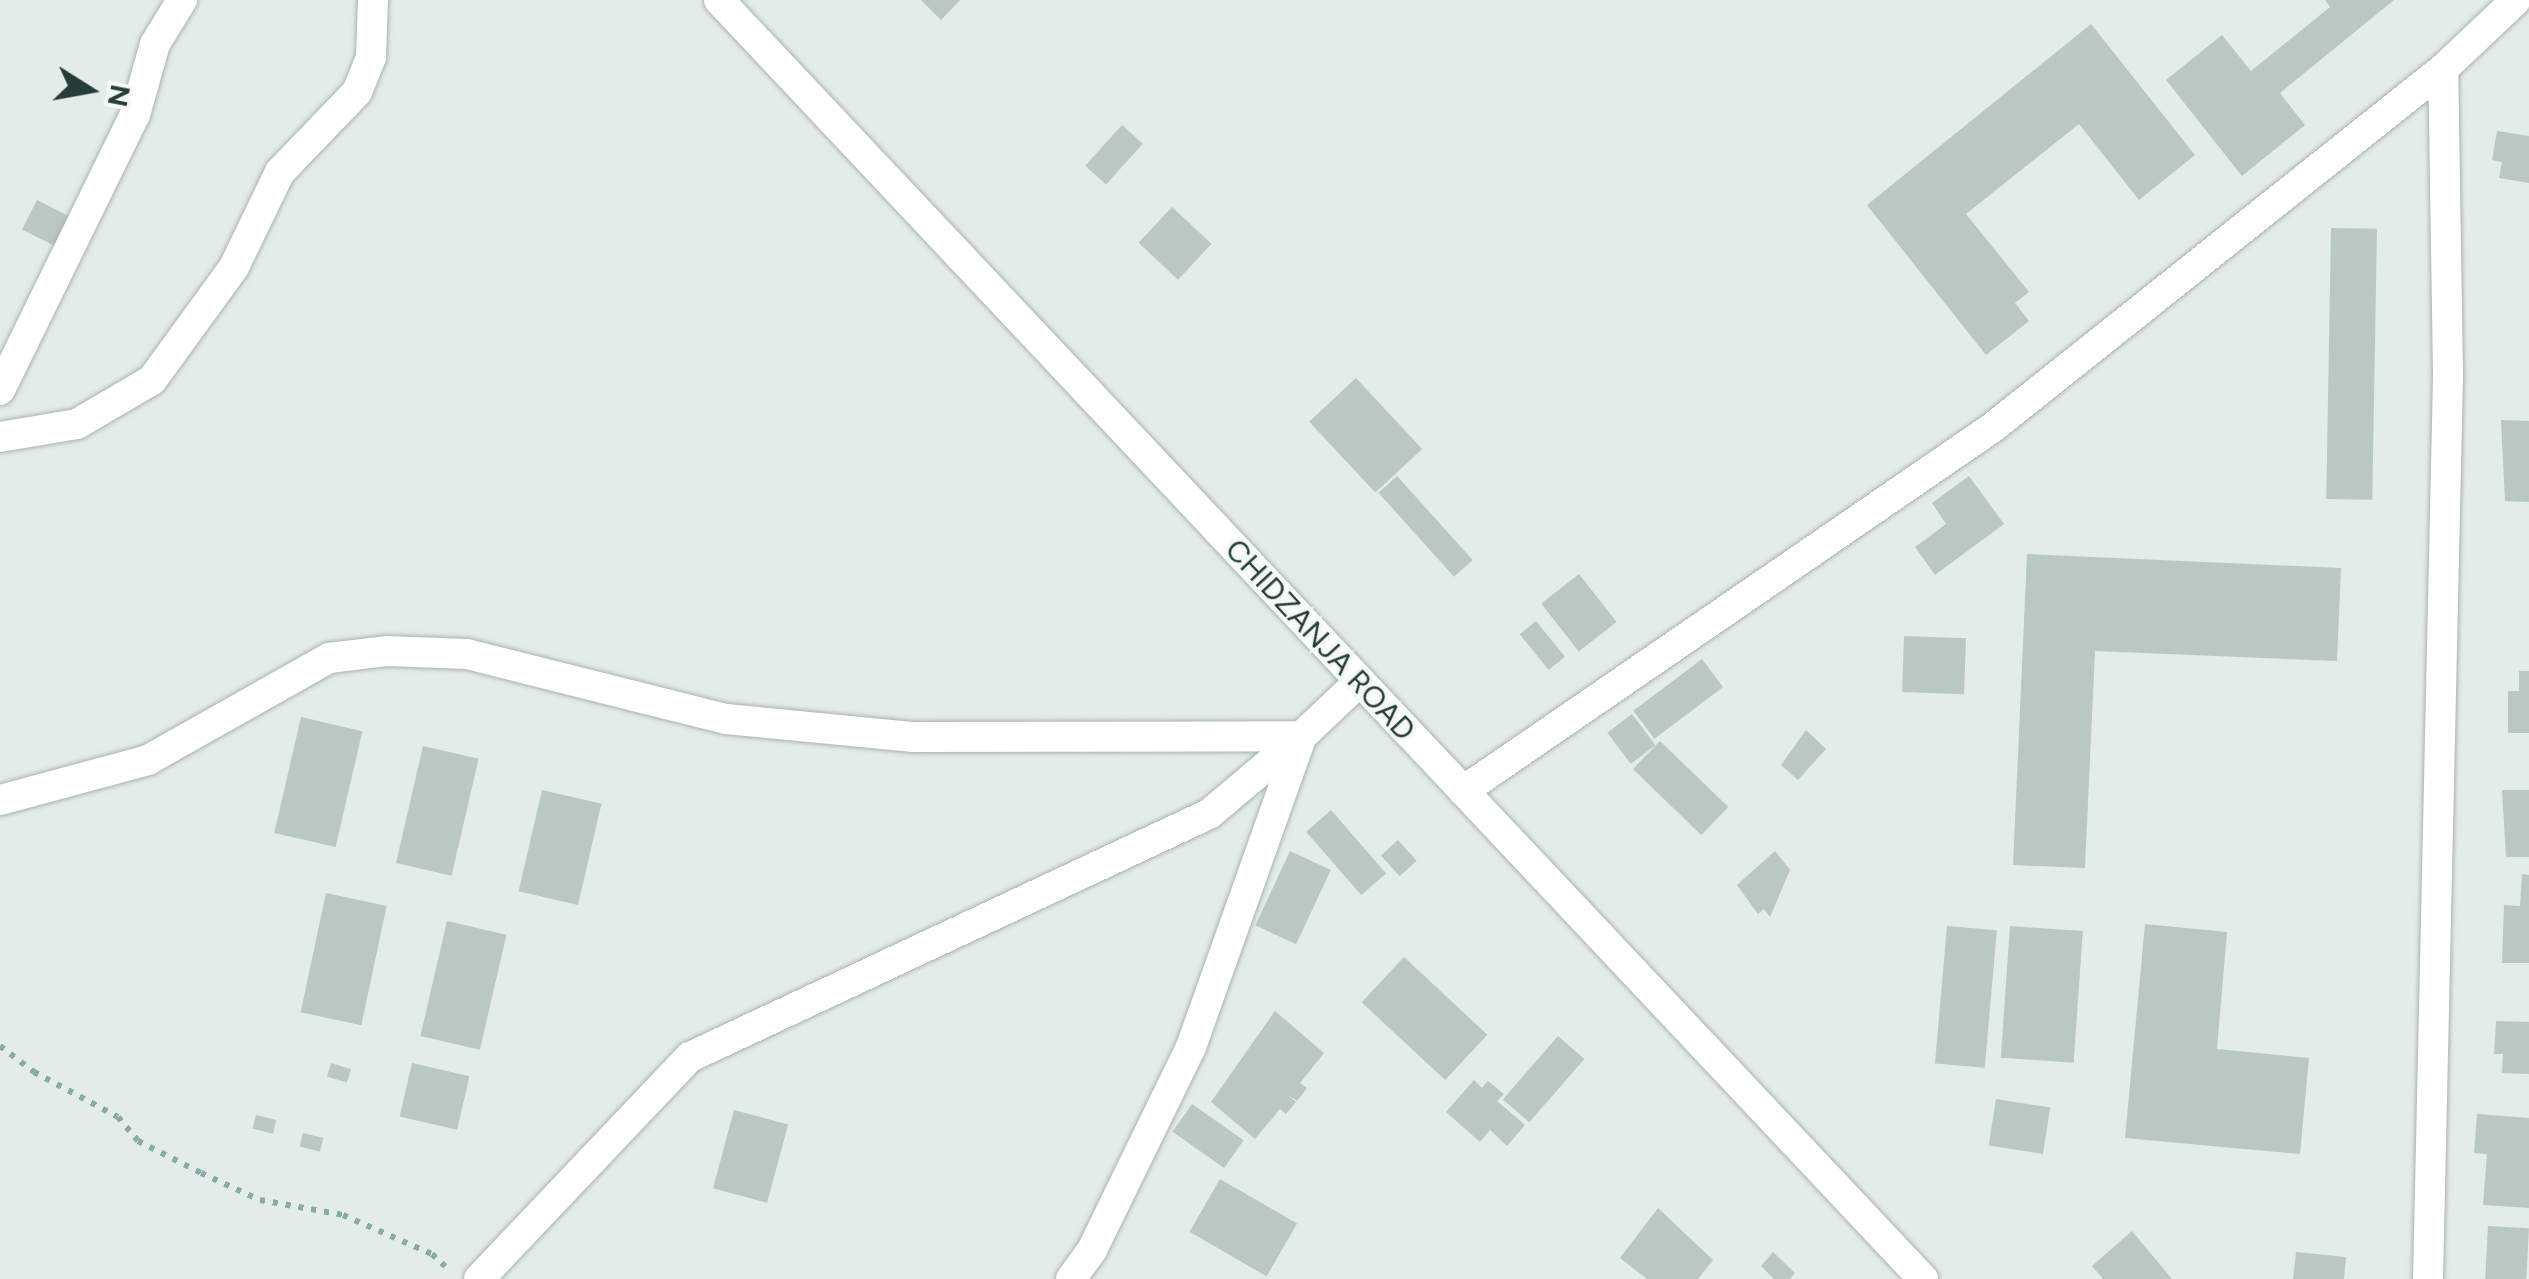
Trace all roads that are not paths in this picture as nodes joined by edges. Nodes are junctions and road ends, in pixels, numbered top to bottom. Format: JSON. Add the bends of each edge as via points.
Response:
{"nodes":[{"id":1,"x":182,"y":0,"type":"edge"},
{"id":2,"x":373,"y":0,"type":"edge"},
{"id":3,"x":719,"y":0,"type":"edge"},
{"id":4,"x":2516,"y":0,"type":"edge"},
{"id":5,"x":2443,"y":69,"type":"junction"},
{"id":6,"x":0,"y":390,"type":"edge"},
{"id":7,"x":0,"y":437,"type":"edge"},
{"id":8,"x":1360,"y":681,"type":"junction"},
{"id":9,"x":1302,"y":736,"type":"junction"},
{"id":10,"x":1462,"y":791,"type":"junction"},
{"id":11,"x":0,"y":800,"type":"edge"},
{"id":12,"x":479,"y":1279,"type":"edge"},
{"id":13,"x":1071,"y":1279,"type":"edge"},
{"id":14,"x":1924,"y":1279,"type":"edge"},
{"id":15,"x":2428,"y":1279,"type":"edge"}],
"edges":[{"from":1,"to":6,"type":"street","via":[[155,44],[135,115]]},
{"from":2,"to":7,"type":"street","via":[[371,57],[356,92],[280,172],[234,267],[152,380],[77,424]]},
{"from":3,"to":8,"type":"street","name":"CHIDZANJA ROAD"},
{"from":4,"to":5,"type":"street"},
{"from":5,"to":10,"type":"street","via":[[1992,428]]},
{"from":5,"to":15,"type":"street","via":[[2448,374]]},
{"from":8,"to":9,"type":"street"},
{"from":8,"to":10,"type":"street","name":"CHIDZANJA ROAD"},
{"from":9,"to":11,"type":"street","via":[[914,737],[726,719],[467,654],[386,650],[330,658],[148,760]]},
{"from":9,"to":12,"type":"street","via":[[1209,814],[690,1058]]},
{"from":9,"to":13,"type":"street","via":[[1192,1047],[1092,1250]]},
{"from":10,"to":14,"type":"street","name":"CHIDZANJA ROAD"}]}
